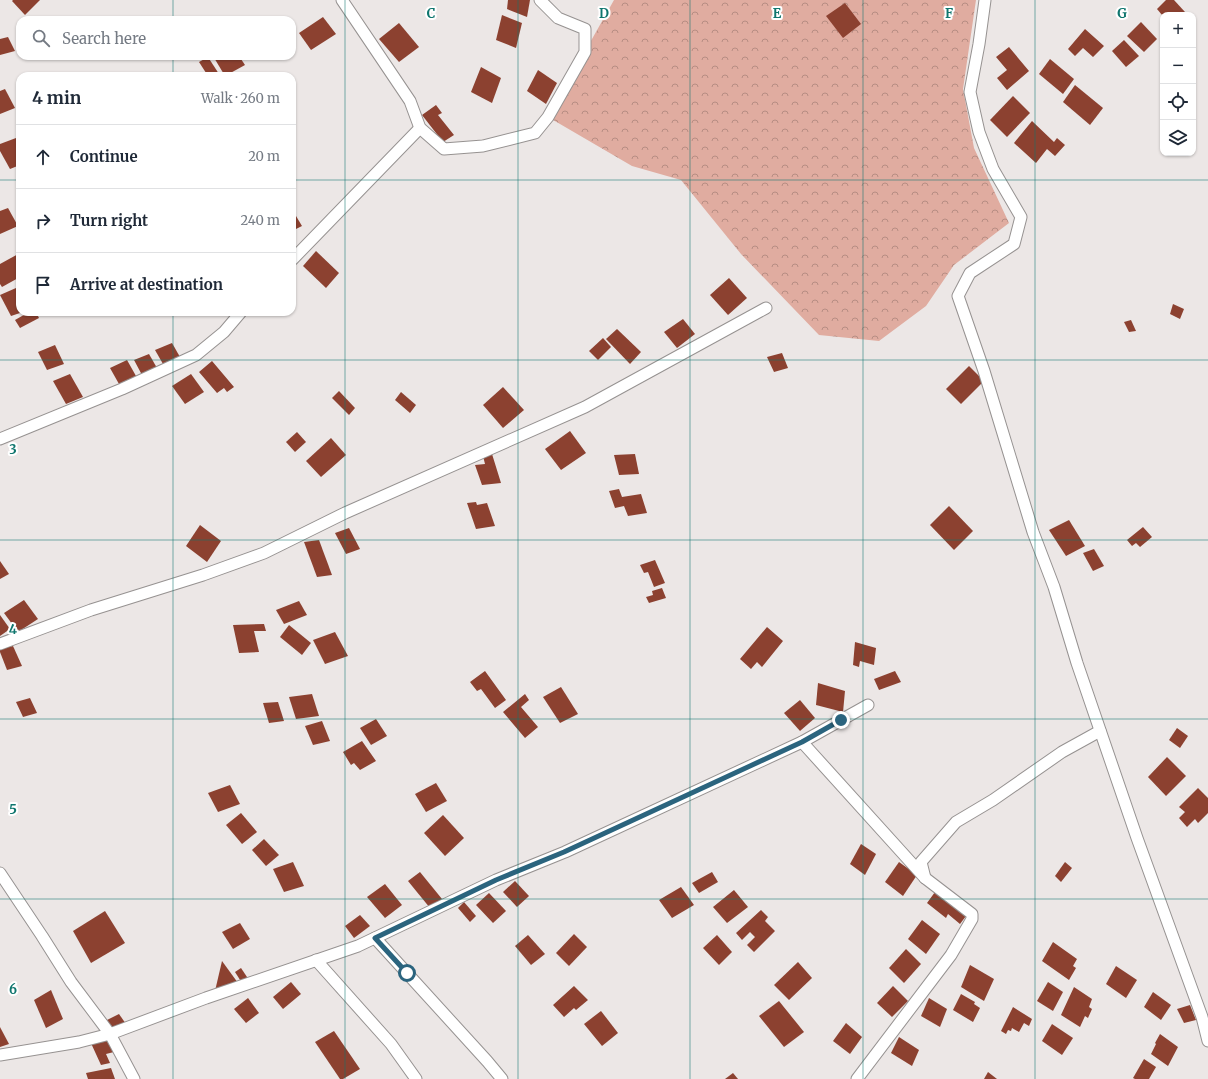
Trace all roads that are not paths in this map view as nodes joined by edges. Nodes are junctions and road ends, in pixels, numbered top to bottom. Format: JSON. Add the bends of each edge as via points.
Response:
{"nodes":[{"id":1,"x":342,"y":0,"type":"edge"},
{"id":2,"x":540,"y":0,"type":"edge"},
{"id":3,"x":985,"y":0,"type":"edge"},
{"id":4,"x":420,"y":128,"type":"junction"},
{"id":5,"x":296,"y":256,"type":"edge"},
{"id":6,"x":766,"y":308,"type":"dead end"},
{"id":7,"x":238,"y":316,"type":"edge"},
{"id":8,"x":0,"y":439,"type":"edge"},
{"id":9,"x":0,"y":644,"type":"edge"},
{"id":10,"x":868,"y":705,"type":"dead end"},
{"id":11,"x":1100,"y":731,"type":"junction"},
{"id":12,"x":802,"y":742,"type":"junction"},
{"id":13,"x":0,"y":873,"type":"edge"},
{"id":14,"x":925,"y":878,"type":"junction"},
{"id":15,"x":375,"y":938,"type":"junction"},
{"id":16,"x":316,"y":960,"type":"junction"},
{"id":17,"x":110,"y":1034,"type":"junction"},
{"id":18,"x":1208,"y":1041,"type":"edge"},
{"id":19,"x":0,"y":1055,"type":"edge"},
{"id":20,"x":134,"y":1079,"type":"edge"},
{"id":21,"x":416,"y":1079,"type":"edge"},
{"id":22,"x":502,"y":1079,"type":"edge"},
{"id":23,"x":857,"y":1079,"type":"edge"}],
"edges":[{"from":1,"to":4,"type":"street","via":[[410,101]]},
{"from":2,"to":4,"type":"street","via":[[558,18],[585,29],[585,52],[548,117],[535,133],[483,146],[444,149]]},
{"from":3,"to":11,"type":"street","via":[[970,92],[978,132],[993,169],[1021,217],[1014,244],[970,273],[958,296]]},
{"from":4,"to":5,"type":"street"},
{"from":6,"to":9,"type":"street","via":[[585,407],[345,513],[264,553],[91,610]]},
{"from":7,"to":8,"type":"street","via":[[224,332],[196,355],[122,389]]},
{"from":10,"to":12,"type":"street"},
{"from":11,"to":14,"type":"street","via":[[1062,752],[994,800],[956,822],[921,862]]},
{"from":11,"to":18,"type":"street","via":[[1200,1010]]},
{"from":12,"to":14,"type":"street"},
{"from":12,"to":15,"type":"street","via":[[564,852],[496,880]]},
{"from":13,"to":17,"type":"street","via":[[71,982]]},
{"from":14,"to":23,"type":"street","via":[[972,914],[972,919],[946,961]]},
{"from":15,"to":16,"type":"street"},
{"from":15,"to":22,"type":"street"},
{"from":16,"to":17,"type":"street"},
{"from":16,"to":21,"type":"street","via":[[391,1044]]},
{"from":17,"to":19,"type":"street","via":[[79,1042]]},
{"from":17,"to":20,"type":"street"}]}
